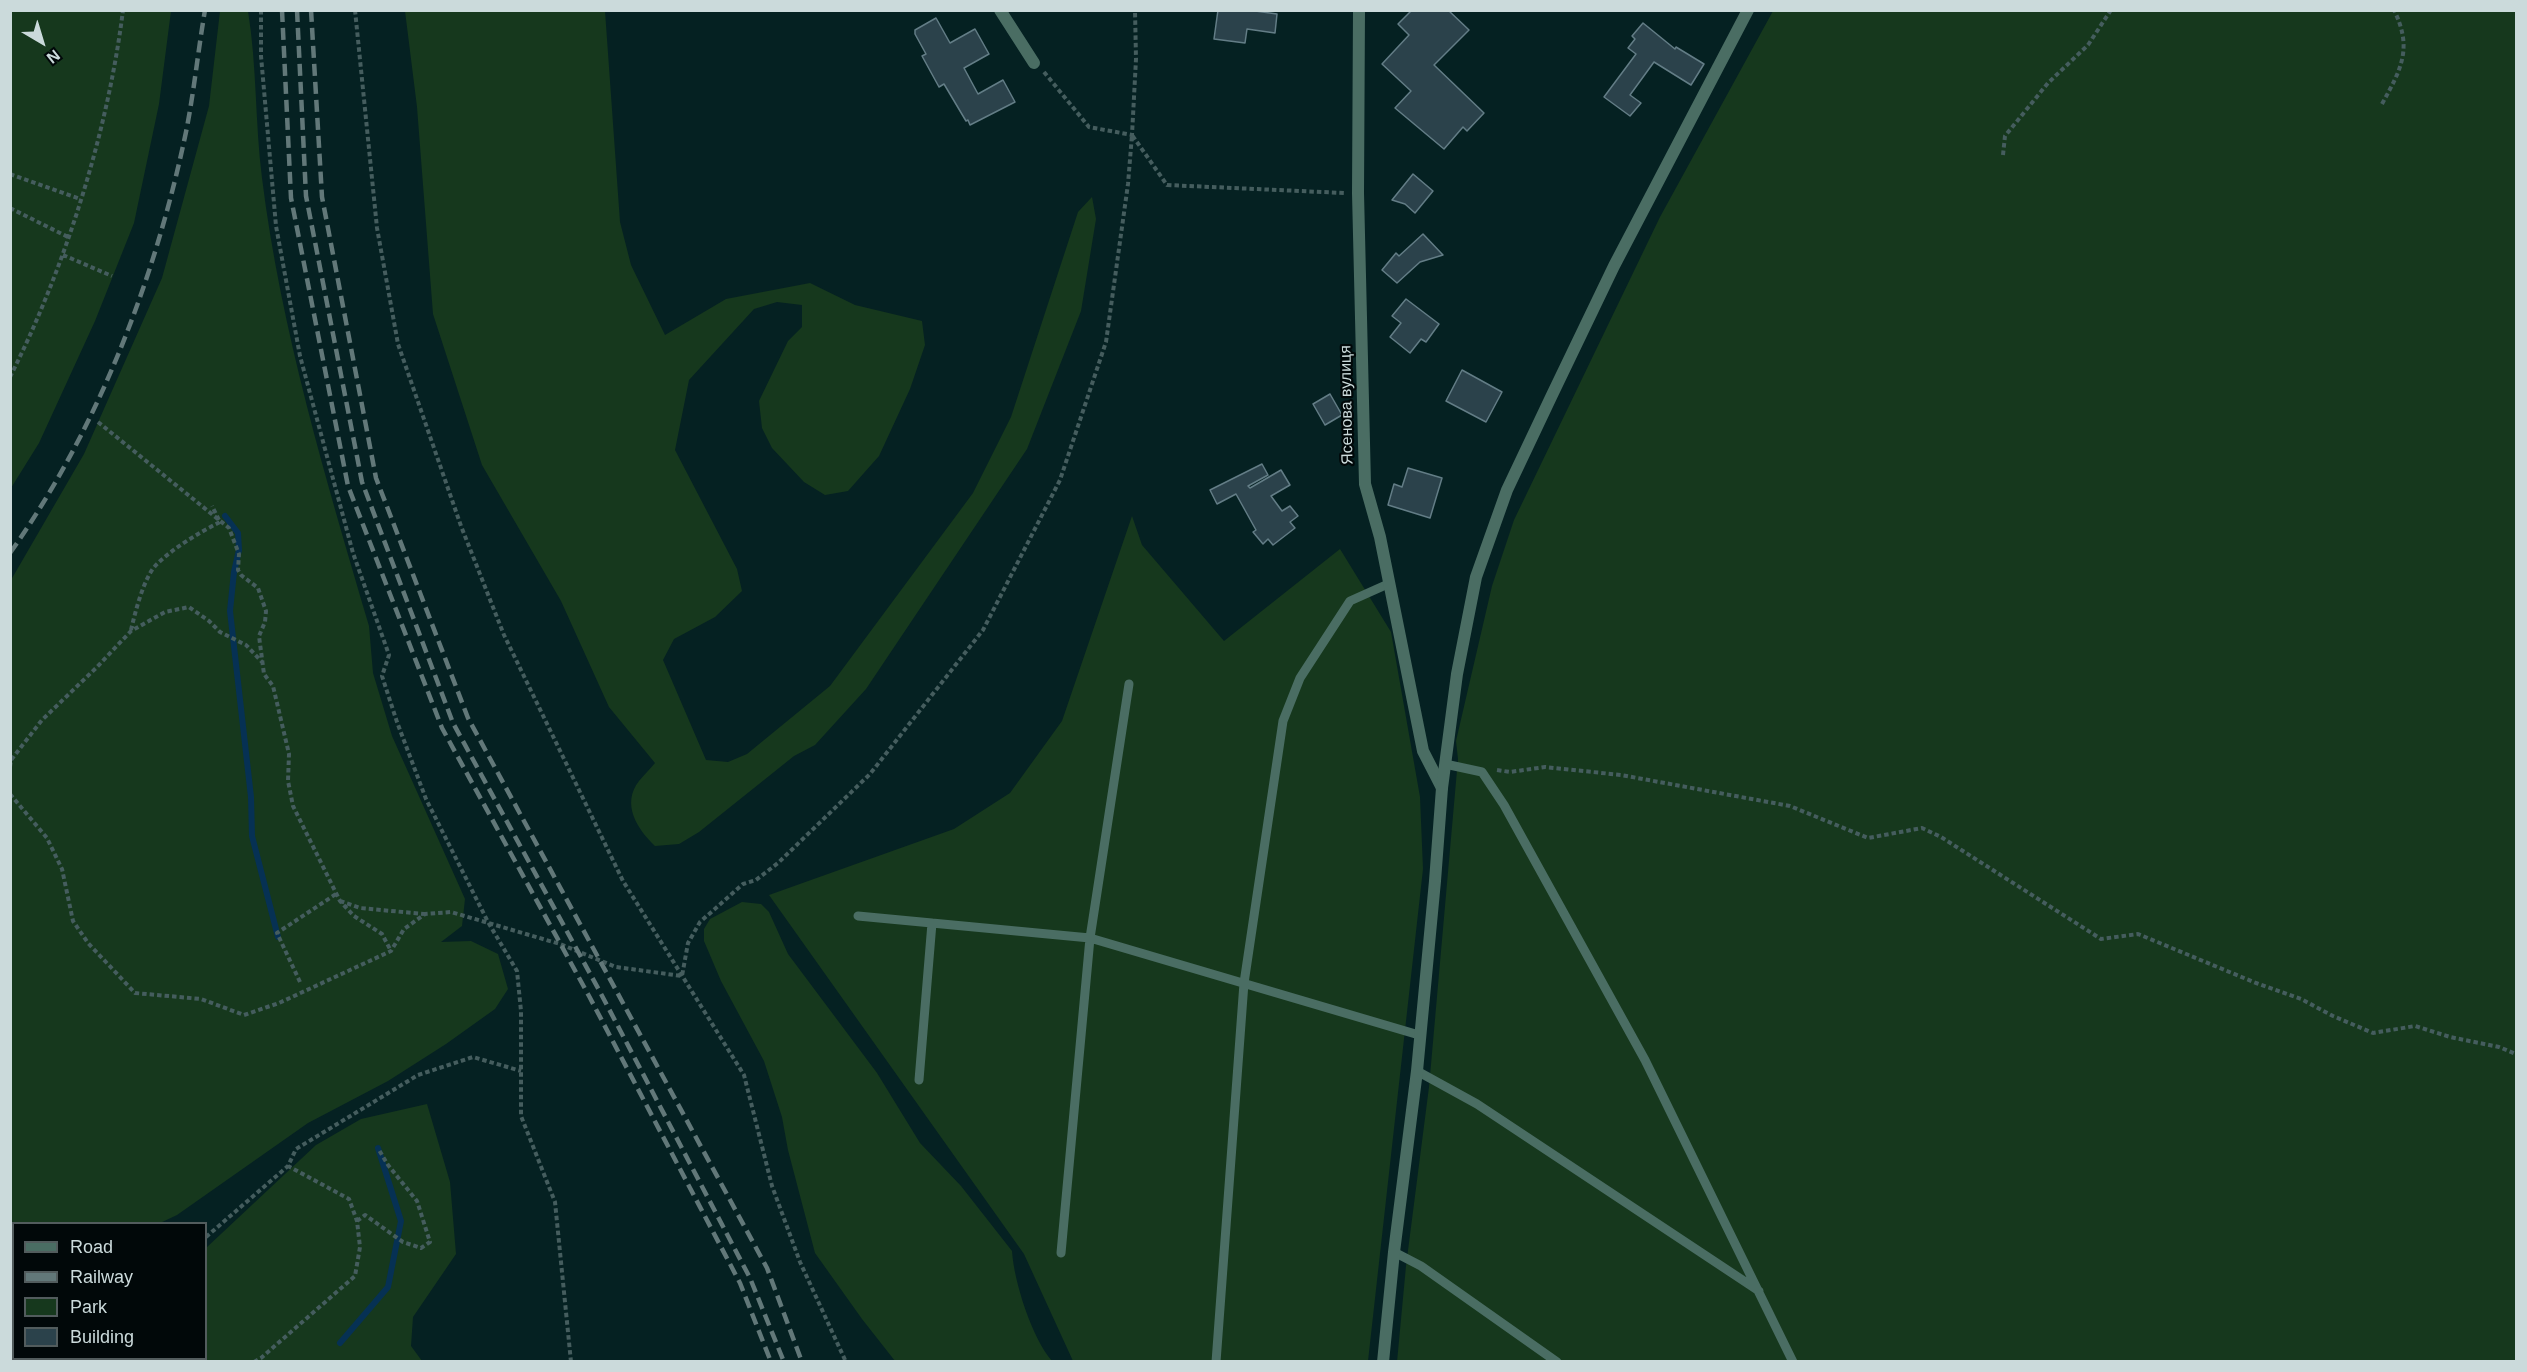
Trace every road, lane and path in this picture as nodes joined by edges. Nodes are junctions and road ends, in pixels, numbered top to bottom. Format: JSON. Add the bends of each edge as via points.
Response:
{"nodes":[{"id":1,"x":123,"y":10,"type":"edge"},
{"id":2,"x":261,"y":10,"type":"edge"},
{"id":3,"x":355,"y":10,"type":"edge"},
{"id":4,"x":1000,"y":10,"type":"edge"},
{"id":5,"x":1135,"y":10,"type":"edge"},
{"id":6,"x":1359,"y":10,"type":"edge"},
{"id":7,"x":1748,"y":10,"type":"edge"},
{"id":8,"x":2111,"y":10,"type":"edge"},
{"id":9,"x":2394,"y":10,"type":"edge"},
{"id":10,"x":1035,"y":63,"type":"joint"},
{"id":11,"x":2382,"y":104,"type":"dead end"},
{"id":12,"x":1132,"y":135,"type":"junction"},
{"id":13,"x":2003,"y":155,"type":"dead end"},
{"id":14,"x":10,"y":174,"type":"edge"},
{"id":15,"x":1358,"y":193,"type":"junction"},
{"id":16,"x":80,"y":199,"type":"junction"},
{"id":17,"x":10,"y":208,"type":"edge"},
{"id":18,"x":68,"y":237,"type":"junction"},
{"id":19,"x":62,"y":255,"type":"junction"},
{"id":20,"x":112,"y":276,"type":"dead end"},
{"id":21,"x":10,"y":377,"type":"edge"},
{"id":22,"x":98,"y":422,"type":"dead end"},
{"id":23,"x":212,"y":506,"type":"dead end"},
{"id":24,"x":220,"y":522,"type":"junction"},
{"id":25,"x":1388,"y":584,"type":"junction"},
{"id":26,"x":130,"y":631,"type":"junction"},
{"id":27,"x":262,"y":663,"type":"junction"},
{"id":28,"x":1130,"y":684,"type":"dead end"},
{"id":29,"x":1445,"y":764,"type":"junction"},
{"id":30,"x":10,"y":767,"type":"edge"},
{"id":31,"x":1470,"y":769,"type":"junction"},
{"id":32,"x":1442,"y":788,"type":"junction"},
{"id":33,"x":10,"y":794,"type":"edge"},
{"id":34,"x":336,"y":894,"type":"junction"},
{"id":35,"x":340,"y":901,"type":"junction"},
{"id":36,"x":425,"y":914,"type":"junction"},
{"id":37,"x":858,"y":916,"type":"dead end"},
{"id":38,"x":488,"y":922,"type":"junction"},
{"id":39,"x":932,"y":923,"type":"junction"},
{"id":40,"x":1090,"y":938,"type":"junction"},
{"id":41,"x":391,"y":951,"type":"junction"},
{"id":42,"x":682,"y":976,"type":"junction"},
{"id":43,"x":300,"y":982,"type":"dead end"},
{"id":44,"x":1244,"y":984,"type":"junction"},
{"id":45,"x":1419,"y":1035,"type":"junction"},
{"id":46,"x":2517,"y":1054,"type":"edge"},
{"id":47,"x":521,"y":1071,"type":"junction"},
{"id":48,"x":1417,"y":1071,"type":"junction"},
{"id":49,"x":919,"y":1080,"type":"dead end"},
{"id":50,"x":379,"y":1150,"type":"dead end"},
{"id":51,"x":288,"y":1166,"type":"junction"},
{"id":52,"x":357,"y":1221,"type":"junction"},
{"id":53,"x":207,"y":1236,"type":"edge"},
{"id":54,"x":1394,"y":1252,"type":"junction"},
{"id":55,"x":1061,"y":1253,"type":"dead end"},
{"id":56,"x":1759,"y":1291,"type":"junction"},
{"id":57,"x":254,"y":1362,"type":"edge"},
{"id":58,"x":571,"y":1362,"type":"edge"},
{"id":59,"x":846,"y":1362,"type":"edge"},
{"id":60,"x":1216,"y":1362,"type":"edge"},
{"id":61,"x":1383,"y":1362,"type":"edge"},
{"id":62,"x":1557,"y":1362,"type":"edge"},
{"id":63,"x":1793,"y":1362,"type":"edge"}],
"edges":[{"from":1,"to":16,"type":"path","via":[[117,56]]},
{"from":2,"to":38,"type":"path","via":[[261,56],[276,226],[300,356],[353,553],[389,655],[382,676],[397,722],[426,799]]},
{"from":3,"to":42,"type":"path","via":[[377,228],[398,344],[460,526],[504,635],[623,881]]},
{"from":4,"to":10,"type":"street"},
{"from":5,"to":12,"type":"path"},
{"from":6,"to":15,"type":"street","name":"Ясенова вулиця"},
{"from":7,"to":29,"type":"street","via":[[1614,266],[1507,490],[1476,577]]},
{"from":8,"to":13,"type":"path","via":[[2088,45],[2048,83],[2005,136]]},
{"from":9,"to":11,"type":"path","via":[[2406,44],[2400,71]]},
{"from":10,"to":12,"type":"path","via":[[1089,127]]},
{"from":12,"to":15,"type":"path","via":[[1167,185]]},
{"from":12,"to":42,"type":"path","via":[[1106,342],[1060,480],[984,630],[870,774],[778,863],[756,880],[743,884],[700,922],[688,943]]},
{"from":14,"to":16,"type":"path"},
{"from":15,"to":25,"type":"street","name":"Ясенова вулиця","via":[[1365,484]]},
{"from":16,"to":18,"type":"path"},
{"from":17,"to":18,"type":"path"},
{"from":18,"to":19,"type":"path"},
{"from":19,"to":20,"type":"path"},
{"from":19,"to":21,"type":"path","via":[[29,341]]},
{"from":22,"to":24,"type":"path"},
{"from":23,"to":24,"type":"path"},
{"from":24,"to":26,"type":"path","via":[[155,565],[136,605]]},
{"from":24,"to":27,"type":"path","via":[[229,528],[238,554],[238,570],[258,588],[264,600],[265,622],[259,636]]},
{"from":25,"to":32,"type":"street","name":"Ясенова вулиця","via":[[1423,751]]},
{"from":25,"to":44,"type":"lane","via":[[1350,601],[1300,678],[1283,721]]},
{"from":26,"to":27,"type":"path","via":[[165,612],[189,607],[230,639],[246,645]]},
{"from":26,"to":30,"type":"path","via":[[42,720],[11,760]]},
{"from":27,"to":34,"type":"path","via":[[273,686],[286,740],[293,806]]},
{"from":28,"to":40,"type":"lane"},
{"from":29,"to":31,"type":"lane"},
{"from":29,"to":32,"type":"street"},
{"from":31,"to":46,"type":"path","via":[[1478,766],[1510,772],[1545,767],[1621,776],[1790,806],[1868,838],[1922,828],[2101,939],[2138,934],[2301,999],[2373,1033],[2415,1026]]},
{"from":31,"to":56,"type":"lane","via":[[1482,772],[1510,815],[1645,1060]]},
{"from":32,"to":45,"type":"street"},
{"from":33,"to":41,"type":"path","via":[[47,838],[62,869],[73,921],[135,993],[201,999],[244,1016]]},
{"from":34,"to":35,"type":"path"},
{"from":34,"to":43,"type":"path","via":[[277,933]]},
{"from":35,"to":36,"type":"path","via":[[360,908]]},
{"from":35,"to":41,"type":"path","via":[[354,916],[382,934]]},
{"from":36,"to":38,"type":"path","via":[[450,912]]},
{"from":36,"to":41,"type":"path","via":[[404,929]]},
{"from":37,"to":39,"type":"lane"},
{"from":38,"to":42,"type":"path","via":[[560,944],[616,967]]},
{"from":38,"to":47,"type":"path","via":[[517,971]]},
{"from":39,"to":40,"type":"lane"},
{"from":39,"to":49,"type":"lane"},
{"from":40,"to":44,"type":"lane"},
{"from":40,"to":55,"type":"lane"},
{"from":42,"to":59,"type":"path","via":[[744,1075],[772,1186],[800,1262]]},
{"from":44,"to":45,"type":"lane"},
{"from":44,"to":60,"type":"lane"},
{"from":45,"to":48,"type":"street"},
{"from":47,"to":51,"type":"path","via":[[473,1057],[418,1075],[296,1149]]},
{"from":47,"to":58,"type":"path","via":[[521,1116],[555,1202]]},
{"from":48,"to":54,"type":"street"},
{"from":48,"to":56,"type":"lane","via":[[1477,1104]]},
{"from":50,"to":52,"type":"path","via":[[417,1201],[430,1242],[421,1248],[404,1242],[365,1215]]},
{"from":51,"to":52,"type":"path","via":[[349,1199]]},
{"from":51,"to":53,"type":"path"},
{"from":52,"to":57,"type":"path","via":[[360,1247],[355,1276]]},
{"from":54,"to":61,"type":"street"},
{"from":54,"to":62,"type":"lane","via":[[1421,1266]]},
{"from":56,"to":63,"type":"lane"}]}
